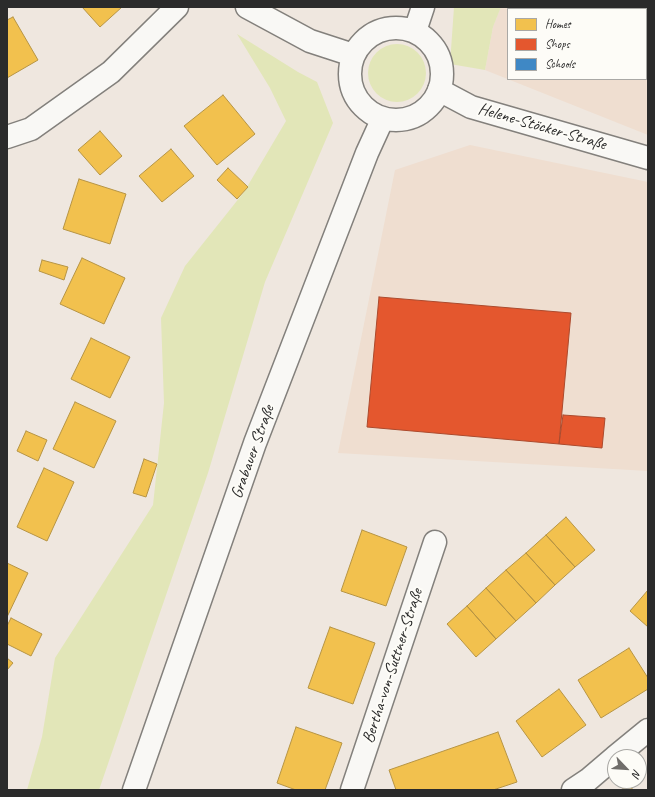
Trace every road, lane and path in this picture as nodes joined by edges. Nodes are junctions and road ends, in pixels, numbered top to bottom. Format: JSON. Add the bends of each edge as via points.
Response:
{"nodes":[{"id":1,"x":177,"y":7,"type":"edge"},
{"id":2,"x":247,"y":7,"type":"edge"},
{"id":3,"x":423,"y":7,"type":"edge"},
{"id":4,"x":415,"y":31,"type":"junction"},
{"id":5,"x":354,"y":55,"type":"junction"},
{"id":6,"x":439,"y":90,"type":"junction"},
{"id":7,"x":383,"y":118,"type":"junction"},
{"id":8,"x":7,"y":137,"type":"edge"},
{"id":9,"x":648,"y":158,"type":"edge"},
{"id":10,"x":435,"y":542,"type":"dead end"},
{"id":11,"x":648,"y":730,"type":"edge"},
{"id":12,"x":625,"y":749,"type":"edge"},
{"id":13,"x":607,"y":764,"type":"edge"},
{"id":14,"x":134,"y":790,"type":"edge"},
{"id":15,"x":352,"y":790,"type":"edge"},
{"id":16,"x":573,"y":790,"type":"edge"}],
"edges":[{"from":1,"to":8,"type":"main road","via":[[111,72],[31,129]]},
{"from":2,"to":5,"type":"main road","via":[[310,42]]},
{"from":3,"to":4,"type":"main road"},
{"from":4,"to":5,"type":"main road","via":[[401,28],[386,29],[373,34],[361,43]]},
{"from":4,"to":6,"type":"main road","via":[[427,39],[441,62]]},
{"from":5,"to":7,"type":"main road","via":[[350,68],[354,94],[371,113]]},
{"from":6,"to":7,"type":"main road","via":[[422,112],[410,118]]},
{"from":6,"to":9,"type":"main road","name":"Helene-Stöcker-Straße","via":[[471,107]]},
{"from":7,"to":14,"type":"main road","name":"Grabauer Straße","via":[[367,153],[255,443]]},
{"from":10,"to":15,"type":"main road","name":"Bertha-von-Suttner-Straße"},
{"from":11,"to":12,"type":"main road"},
{"from":13,"to":16,"type":"main road"}]}
